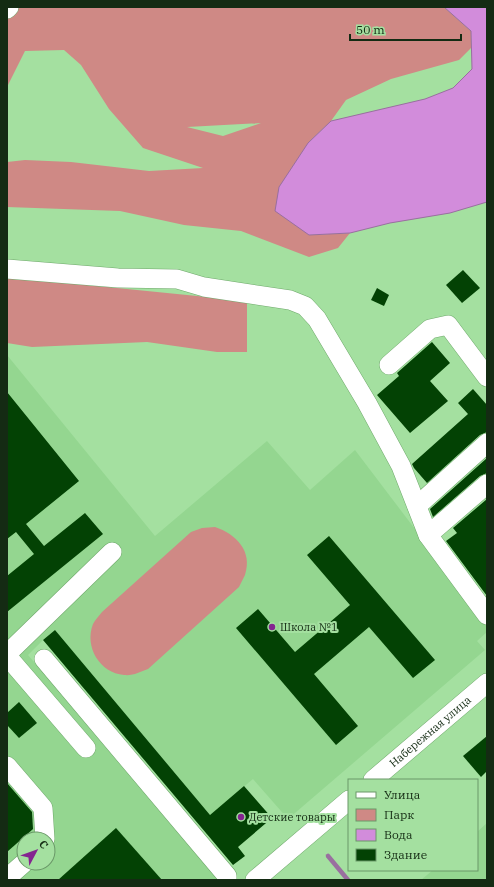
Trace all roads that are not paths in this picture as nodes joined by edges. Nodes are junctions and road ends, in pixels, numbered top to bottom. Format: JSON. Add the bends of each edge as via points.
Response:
{"nodes":[{"id":1,"x":7,"y":269,"type":"edge"},
{"id":2,"x":389,"y":365,"type":"dead end"},
{"id":3,"x":487,"y":377,"type":"edge"},
{"id":4,"x":487,"y":443,"type":"edge"},
{"id":5,"x":487,"y":484,"type":"edge"},
{"id":6,"x":417,"y":506,"type":"junction"},
{"id":7,"x":428,"y":535,"type":"junction"},
{"id":8,"x":112,"y":552,"type":"dead end"},
{"id":9,"x":487,"y":615,"type":"edge"},
{"id":10,"x":7,"y":655,"type":"edge"},
{"id":11,"x":44,"y":659,"type":"dead end"},
{"id":12,"x":487,"y":683,"type":"edge"},
{"id":13,"x":86,"y":748,"type":"dead end"},
{"id":14,"x":7,"y":766,"type":"edge"},
{"id":15,"x":374,"y":779,"type":"edge"},
{"id":16,"x":348,"y":801,"type":"edge"},
{"id":17,"x":44,"y":831,"type":"edge"},
{"id":18,"x":16,"y":870,"type":"edge"},
{"id":19,"x":7,"y":878,"type":"edge"},
{"id":20,"x":227,"y":880,"type":"edge"},
{"id":21,"x":256,"y":880,"type":"edge"}],
"edges":[{"from":1,"to":6,"type":"street","via":[[118,278],[177,279],[290,300],[305,306],[317,319],[368,403],[402,466]]},
{"from":2,"to":3,"type":"street","via":[[430,329],[448,325]]},
{"from":4,"to":6,"type":"street"},
{"from":5,"to":7,"type":"street"},
{"from":6,"to":7,"type":"street"},
{"from":7,"to":9,"type":"street"},
{"from":8,"to":10,"type":"street"},
{"from":10,"to":13,"type":"street"},
{"from":11,"to":20,"type":"street","via":[[227,876]]},
{"from":12,"to":15,"type":"street","name":"Набережная улица"},
{"from":14,"to":17,"type":"street","via":[[43,808]]},
{"from":16,"to":21,"type":"street"},
{"from":18,"to":19,"type":"street"}]}
